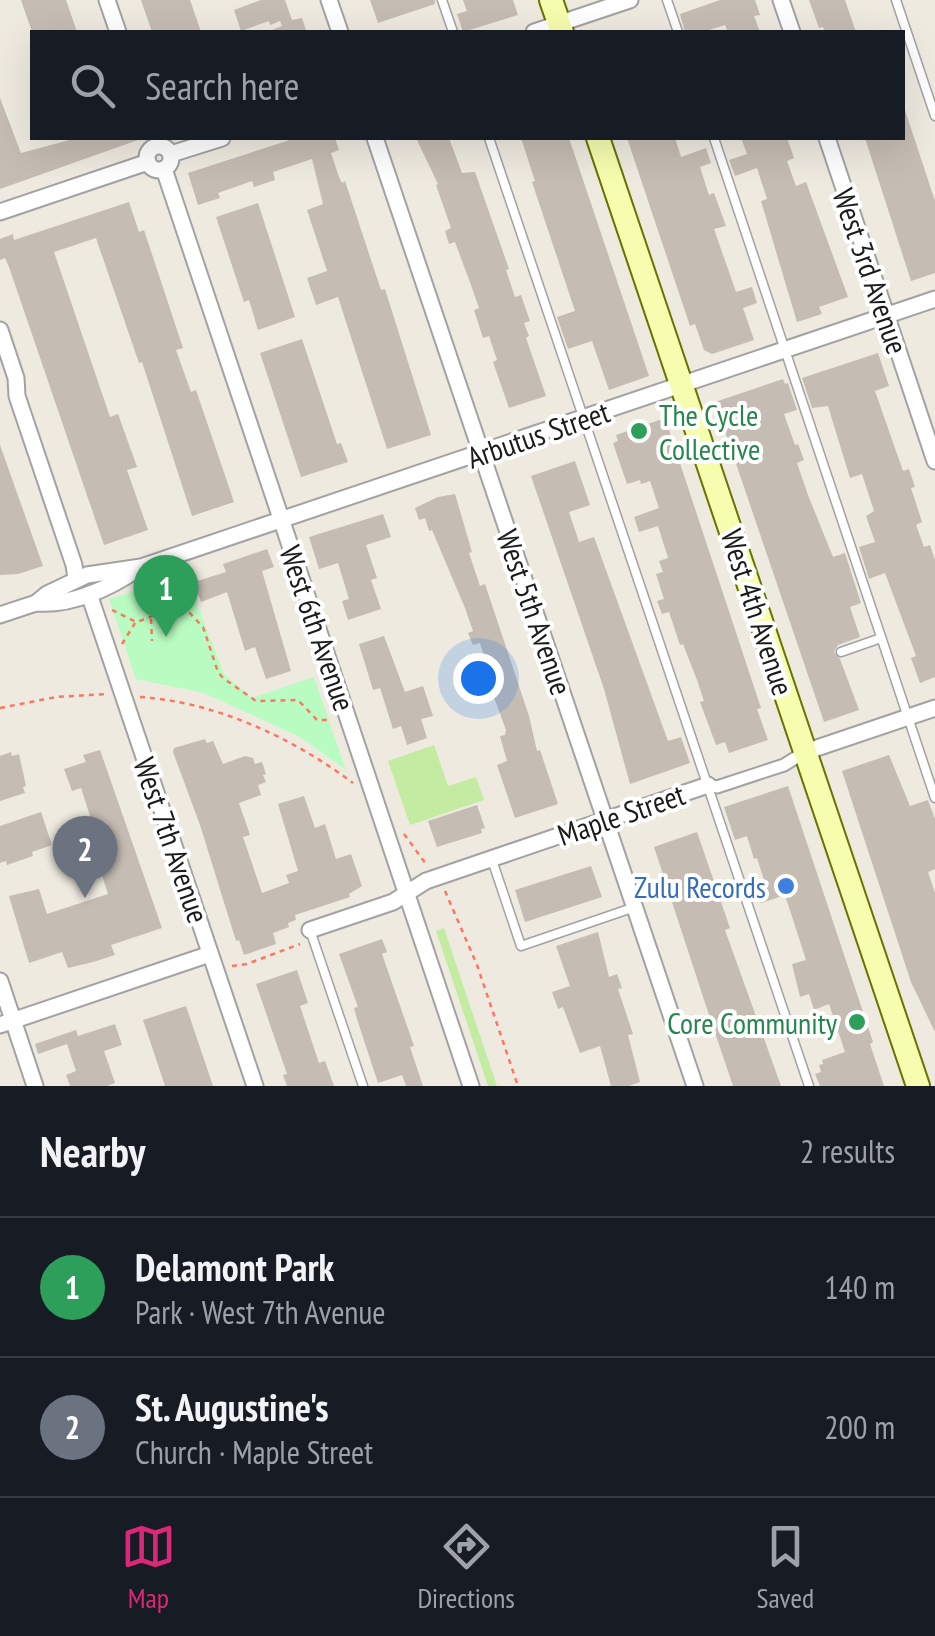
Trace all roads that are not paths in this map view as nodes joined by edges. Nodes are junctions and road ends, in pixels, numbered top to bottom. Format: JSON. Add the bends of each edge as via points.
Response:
{"nodes":[{"id":1,"x":106,"y":0,"type":"edge"},
{"id":2,"x":329,"y":0,"type":"edge"},
{"id":3,"x":442,"y":0,"type":"edge"},
{"id":4,"x":552,"y":0,"type":"edge"},
{"id":5,"x":630,"y":0,"type":"edge"},
{"id":6,"x":667,"y":0,"type":"edge"},
{"id":7,"x":781,"y":0,"type":"edge"},
{"id":8,"x":896,"y":0,"type":"edge"},
{"id":9,"x":561,"y":28,"type":"edge"},
{"id":10,"x":117,"y":30,"type":"edge"},
{"id":11,"x":339,"y":30,"type":"edge"},
{"id":12,"x":452,"y":30,"type":"edge"},
{"id":13,"x":677,"y":30,"type":"edge"},
{"id":14,"x":791,"y":30,"type":"edge"},
{"id":15,"x":935,"y":116,"type":"edge"},
{"id":16,"x":213,"y":140,"type":"edge"},
{"id":17,"x":376,"y":140,"type":"edge"},
{"id":18,"x":490,"y":140,"type":"edge"},
{"id":19,"x":599,"y":140,"type":"edge"},
{"id":20,"x":715,"y":140,"type":"edge"},
{"id":21,"x":828,"y":140,"type":"edge"},
{"id":22,"x":161,"y":152,"type":"edge"},
{"id":23,"x":0,"y":212,"type":"edge"},
{"id":24,"x":935,"y":299,"type":"edge"},
{"id":25,"x":886,"y":316,"type":"junction"},
{"id":26,"x":0,"y":330,"type":"edge"},
{"id":27,"x":785,"y":349,"type":"junction"},
{"id":28,"x":682,"y":384,"type":"junction"},
{"id":29,"x":584,"y":418,"type":"junction"},
{"id":30,"x":482,"y":452,"type":"junction"},
{"id":31,"x":935,"y":461,"type":"edge"},
{"id":32,"x":282,"y":520,"type":"junction"},
{"id":33,"x":141,"y":566,"type":"junction"},
{"id":34,"x":76,"y":579,"type":"junction"},
{"id":35,"x":89,"y":594,"type":"junction"},
{"id":36,"x":36,"y":603,"type":"junction"},
{"id":37,"x":0,"y":615,"type":"edge"},
{"id":38,"x":881,"y":638,"type":"junction"},
{"id":39,"x":841,"y":652,"type":"dead end"},
{"id":40,"x":935,"y":708,"type":"edge"},
{"id":41,"x":908,"y":718,"type":"junction"},
{"id":42,"x":804,"y":752,"type":"junction"},
{"id":43,"x":708,"y":785,"type":"junction"},
{"id":44,"x":935,"y":798,"type":"edge"},
{"id":45,"x":605,"y":820,"type":"junction"},
{"id":46,"x":492,"y":859,"type":"junction"},
{"id":47,"x":407,"y":894,"type":"junction"},
{"id":48,"x":635,"y":907,"type":"junction"},
{"id":49,"x":312,"y":934,"type":"joint"},
{"id":50,"x":210,"y":954,"type":"junction"},
{"id":51,"x":0,"y":982,"type":"edge"},
{"id":52,"x":7,"y":1022,"type":"edge"},
{"id":53,"x":35,"y":1086,"type":"edge"},
{"id":54,"x":254,"y":1086,"type":"edge"},
{"id":55,"x":362,"y":1086,"type":"edge"},
{"id":56,"x":471,"y":1086,"type":"edge"},
{"id":57,"x":695,"y":1086,"type":"edge"},
{"id":58,"x":809,"y":1086,"type":"edge"},
{"id":59,"x":918,"y":1086,"type":"edge"}],
"edges":[{"from":1,"to":10,"type":"street"},
{"from":2,"to":11,"type":"street"},
{"from":3,"to":12,"type":"lane"},
{"from":4,"to":9,"type":"main road"},
{"from":5,"to":9,"type":"street"},
{"from":6,"to":13,"type":"lane"},
{"from":7,"to":14,"type":"street"},
{"from":8,"to":15,"type":"lane"},
{"from":16,"to":22,"type":"street"},
{"from":17,"to":30,"type":"street","name":"West 5th Avenue"},
{"from":18,"to":29,"type":"lane"},
{"from":19,"to":28,"type":"main road","name":"West 4th Avenue"},
{"from":20,"to":27,"type":"lane"},
{"from":21,"to":25,"type":"street","name":"West 3rd Avenue"},
{"from":22,"to":23,"type":"street","via":[[149,150],[148,162]]},
{"from":22,"to":32,"type":"street","name":"West 6th Avenue"},
{"from":24,"to":25,"type":"street","name":"Arbutus Street"},
{"from":25,"to":27,"type":"street","name":"Arbutus Street"},
{"from":25,"to":31,"type":"street","name":"West 3rd Avenue"},
{"from":26,"to":34,"type":"street"},
{"from":27,"to":28,"type":"street","name":"Arbutus Street"},
{"from":27,"to":38,"type":"lane"},
{"from":28,"to":29,"type":"street","name":"Arbutus Street"},
{"from":28,"to":42,"type":"main road","name":"West 4th Avenue"},
{"from":29,"to":30,"type":"street","name":"Arbutus Street"},
{"from":29,"to":43,"type":"lane"},
{"from":30,"to":32,"type":"street","name":"Arbutus Street"},
{"from":30,"to":45,"type":"street","name":"West 5th Avenue"},
{"from":32,"to":33,"type":"street","name":"Arbutus Street"},
{"from":32,"to":47,"type":"street","name":"West 6th Avenue"},
{"from":33,"to":34,"type":"street","name":"Arbutus Street"},
{"from":33,"to":35,"type":"street","name":"Arbutus Street"},
{"from":34,"to":36,"type":"street","name":"Arbutus Street"},
{"from":35,"to":36,"type":"street","name":"Arbutus Street"},
{"from":35,"to":50,"type":"street","name":"West 7th Avenue"},
{"from":36,"to":37,"type":"street","name":"Arbutus Street"},
{"from":38,"to":39,"type":"lane"},
{"from":38,"to":41,"type":"lane"},
{"from":40,"to":41,"type":"street","name":"Maple Street"},
{"from":41,"to":42,"type":"street","name":"Maple Street"},
{"from":41,"to":44,"type":"lane"},
{"from":42,"to":43,"type":"street","name":"Maple Street","via":[[784,765]]},
{"from":42,"to":59,"type":"main road","name":"West 4th Avenue"},
{"from":43,"to":45,"type":"street","name":"Maple Street"},
{"from":43,"to":58,"type":"lane"},
{"from":45,"to":46,"type":"street","name":"Maple Street"},
{"from":45,"to":48,"type":"street","name":"West 5th Avenue"},
{"from":46,"to":47,"type":"street","name":"Maple Street"},
{"from":46,"to":48,"type":"lane","via":[[521,946]]},
{"from":47,"to":49,"type":"street","name":"Maple Street"},
{"from":47,"to":56,"type":"street","name":"West 6th Avenue"},
{"from":48,"to":57,"type":"street","name":"West 5th Avenue"},
{"from":49,"to":55,"type":"lane"},
{"from":50,"to":52,"type":"street"},
{"from":50,"to":54,"type":"street","name":"West 7th Avenue"},
{"from":51,"to":52,"type":"street"},
{"from":52,"to":53,"type":"street"}]}
